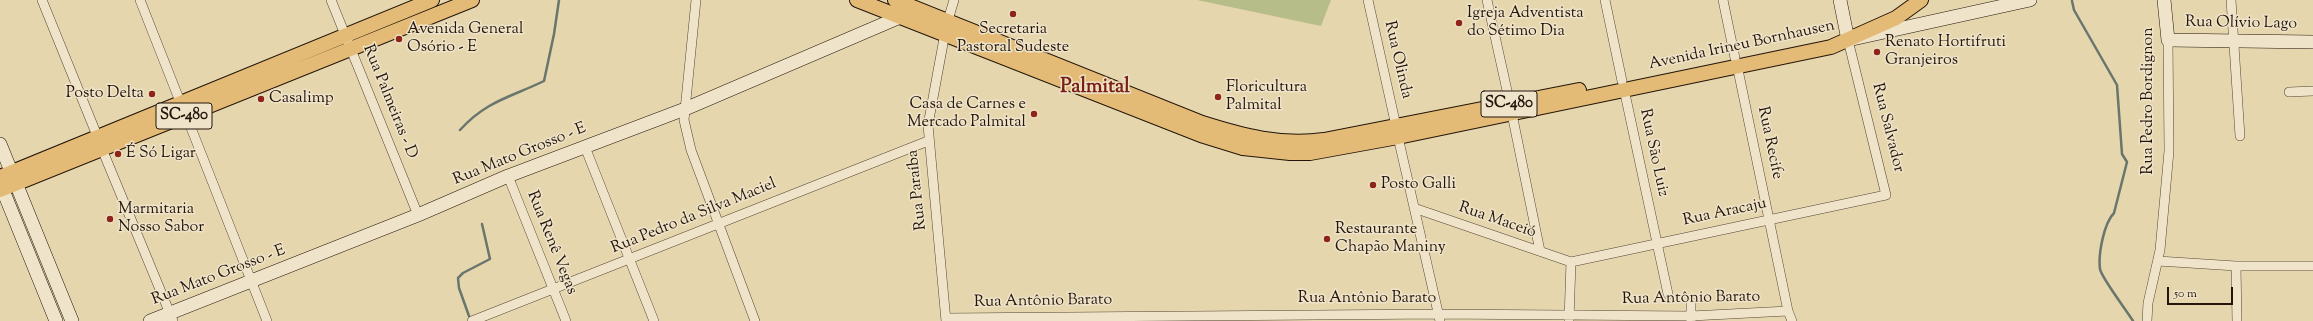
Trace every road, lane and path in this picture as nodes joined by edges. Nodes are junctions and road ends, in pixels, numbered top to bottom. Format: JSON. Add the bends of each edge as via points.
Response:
{"nodes":[{"id":1,"x":42,"y":0,"type":"edge"},
{"id":2,"x":140,"y":0,"type":"edge"},
{"id":3,"x":331,"y":0,"type":"edge"},
{"id":4,"x":432,"y":0,"type":"edge"},
{"id":5,"x":472,"y":0,"type":"edge"},
{"id":6,"x":696,"y":0,"type":"edge"},
{"id":7,"x":857,"y":0,"type":"edge"},
{"id":8,"x":954,"y":0,"type":"edge"},
{"id":9,"x":1368,"y":0,"type":"edge"},
{"id":10,"x":1487,"y":0,"type":"edge"},
{"id":11,"x":1605,"y":0,"type":"edge"},
{"id":12,"x":1722,"y":0,"type":"edge"},
{"id":13,"x":1840,"y":0,"type":"edge"},
{"id":14,"x":1921,"y":0,"type":"edge"},
{"id":15,"x":2030,"y":0,"type":"edge"},
{"id":16,"x":2164,"y":0,"type":"edge"},
{"id":17,"x":2231,"y":0,"type":"edge"},
{"id":18,"x":901,"y":7,"type":"edge"},
{"id":19,"x":946,"y":27,"type":"junction"},
{"id":20,"x":1848,"y":40,"type":"junction"},
{"id":21,"x":2168,"y":40,"type":"junction"},
{"id":22,"x":2235,"y":40,"type":"junction"},
{"id":23,"x":349,"y":42,"type":"junction"},
{"id":24,"x":2313,"y":42,"type":"edge"},
{"id":25,"x":1736,"y":62,"type":"junction"},
{"id":26,"x":1623,"y":85,"type":"junction"},
{"id":27,"x":2313,"y":91,"type":"edge"},
{"id":28,"x":2289,"y":92,"type":"dead end"},
{"id":29,"x":184,"y":109,"type":"junction"},
{"id":30,"x":685,"y":109,"type":"junction"},
{"id":31,"x":1511,"y":109,"type":"junction"},
{"id":32,"x":1397,"y":132,"type":"junction"},
{"id":33,"x":2240,"y":136,"type":"dead end"},
{"id":34,"x":928,"y":141,"type":"junction"},
{"id":35,"x":100,"y":143,"type":"junction"},
{"id":36,"x":0,"y":144,"type":"edge"},
{"id":37,"x":585,"y":147,"type":"junction"},
{"id":38,"x":508,"y":176,"type":"junction"},
{"id":39,"x":5,"y":183,"type":"edge"},
{"id":40,"x":1886,"y":195,"type":"joint"},
{"id":41,"x":1414,"y":208,"type":"junction"},
{"id":42,"x":418,"y":215,"type":"junction"},
{"id":43,"x":1771,"y":219,"type":"junction"},
{"id":44,"x":720,"y":223,"type":"junction"},
{"id":45,"x":1657,"y":243,"type":"junction"},
{"id":46,"x":1540,"y":251,"type":"junction"},
{"id":47,"x":630,"y":259,"type":"junction"},
{"id":48,"x":2158,"y":261,"type":"junction"},
{"id":49,"x":1571,"y":262,"type":"junction"},
{"id":50,"x":2236,"y":266,"type":"junction"},
{"id":51,"x":2313,"y":266,"type":"edge"},
{"id":52,"x":50,"y":267,"type":"junction"},
{"id":53,"x":36,"y":273,"type":"junction"},
{"id":54,"x":252,"y":282,"type":"junction"},
{"id":55,"x":553,"y":289,"type":"junction"},
{"id":56,"x":1668,"y":294,"type":"dead end"},
{"id":57,"x":1691,"y":302,"type":"dead end"},
{"id":58,"x":1788,"y":311,"type":"junction"},
{"id":59,"x":171,"y":317,"type":"edge"},
{"id":60,"x":1197,"y":318,"type":"edge"},
{"id":61,"x":1439,"y":318,"type":"edge"},
{"id":62,"x":1569,"y":318,"type":"edge"},
{"id":63,"x":946,"y":319,"type":"edge"},
{"id":64,"x":1691,"y":319,"type":"edge"},
{"id":65,"x":56,"y":321,"type":"edge"},
{"id":66,"x":72,"y":321,"type":"edge"},
{"id":67,"x":150,"y":321,"type":"edge"},
{"id":68,"x":267,"y":321,"type":"edge"},
{"id":69,"x":472,"y":321,"type":"edge"},
{"id":70,"x":566,"y":321,"type":"edge"},
{"id":71,"x":654,"y":321,"type":"edge"},
{"id":72,"x":755,"y":321,"type":"edge"},
{"id":73,"x":1792,"y":321,"type":"edge"},
{"id":74,"x":2148,"y":321,"type":"edge"},
{"id":75,"x":2237,"y":321,"type":"edge"}],
"edges":[{"from":1,"to":35,"type":"street"},
{"from":2,"to":29,"type":"street"},
{"from":3,"to":23,"type":"street","name":"Rua Palmeiras - D"},
{"from":4,"to":23,"type":"main road","number":"SC-480"},
{"from":5,"to":23,"type":"main road","number":"SC-480"},
{"from":6,"to":30,"type":"street"},
{"from":7,"to":18,"type":"main road","name":"Avenida Irineu Bornhausen","number":"SC-480"},
{"from":8,"to":19,"type":"street","name":"Rua Paraíba"},
{"from":9,"to":32,"type":"street","name":"Rua Olinda"},
{"from":10,"to":31,"type":"street"},
{"from":11,"to":26,"type":"street","name":"Rua São Luiz"},
{"from":12,"to":25,"type":"street","name":"Rua Recife"},
{"from":13,"to":20,"type":"street","name":"Rua Salvador"},
{"from":14,"to":20,"type":"main road","number":"SC-480","via":[[1896,18]]},
{"from":15,"to":20,"type":"street"},
{"from":16,"to":21,"type":"street","name":"Rua Pedro Bordignon"},
{"from":17,"to":22,"type":"street"},
{"from":18,"to":19,"type":"main road","name":"Avenida Irineu Bornhausen","number":"SC-480"},
{"from":18,"to":30,"type":"street","name":"Rua Mato Grosso - E"},
{"from":19,"to":32,"type":"main road","name":"Avenida Irineu Bornhausen","number":"SC-480","via":[[1202,123],[1245,136],[1290,143]]},
{"from":19,"to":34,"type":"street","name":"Rua Paraíba","via":[[928,125]]},
{"from":20,"to":25,"type":"main road","name":"Avenida Irineu Bornhausen","number":"SC-480","via":[[1831,47]]},
{"from":20,"to":40,"type":"street","name":"Rua Salvador"},
{"from":21,"to":22,"type":"street","name":"Rua Olívio Lago"},
{"from":21,"to":48,"type":"street","name":"Rua Pedro Bordignon","via":[[2169,151]]},
{"from":22,"to":24,"type":"street","name":"Rua Olívio Lago"},
{"from":22,"to":33,"type":"street"},
{"from":23,"to":29,"type":"main road","number":"SC-480"},
{"from":23,"to":42,"type":"street","name":"Rua Palmeiras - D"},
{"from":25,"to":26,"type":"main road","name":"Avenida Irineu Bornhausen","number":"SC-480"},
{"from":25,"to":43,"type":"street","name":"Rua Recife"},
{"from":26,"to":31,"type":"main road","name":"Avenida Irineu Bornhausen","number":"SC-480"},
{"from":26,"to":45,"type":"street","name":"Rua São Luiz"},
{"from":27,"to":28,"type":"street"},
{"from":29,"to":35,"type":"main road","number":"SC-480"},
{"from":29,"to":54,"type":"street"},
{"from":30,"to":37,"type":"street","name":"Rua Mato Grosso - E"},
{"from":30,"to":44,"type":"street","via":[[684,120],[691,150]]},
{"from":31,"to":32,"type":"main road","name":"Avenida Irineu Bornhausen","number":"SC-480"},
{"from":31,"to":46,"type":"street"},
{"from":32,"to":41,"type":"street","name":"Rua Olinda"},
{"from":34,"to":44,"type":"street","name":"Rua Pedro da Silva Maciel"},
{"from":34,"to":63,"type":"street","name":"Rua Paraíba"},
{"from":35,"to":39,"type":"main road","number":"SC-480"},
{"from":35,"to":59,"type":"street"},
{"from":36,"to":39,"type":"street"},
{"from":37,"to":38,"type":"street","name":"Rua Mato Grosso - E"},
{"from":37,"to":47,"type":"street"},
{"from":38,"to":42,"type":"street","name":"Rua Mato Grosso - E"},
{"from":38,"to":55,"type":"street","name":"Rua Renê Vegas"},
{"from":39,"to":52,"type":"street"},
{"from":39,"to":53,"type":"street"},
{"from":40,"to":43,"type":"street","name":"Rua Aracaju"},
{"from":41,"to":46,"type":"street","name":"Rua Maceió"},
{"from":41,"to":61,"type":"street","name":"Rua Olinda"},
{"from":42,"to":54,"type":"street","name":"Rua Mato Grosso - E"},
{"from":43,"to":45,"type":"street","name":"Rua Aracaju"},
{"from":43,"to":58,"type":"street","name":"Rua Recife"},
{"from":44,"to":47,"type":"street","name":"Rua Pedro da Silva Maciel"},
{"from":44,"to":72,"type":"street"},
{"from":45,"to":49,"type":"street","name":"Rua Aracaju"},
{"from":45,"to":56,"type":"street","name":"Rua São Luiz"},
{"from":46,"to":49,"type":"street","name":"Rua Maceió"},
{"from":47,"to":55,"type":"street","name":"Rua Pedro da Silva Maciel"},
{"from":47,"to":71,"type":"street"},
{"from":48,"to":50,"type":"street"},
{"from":48,"to":74,"type":"street","name":"Rua Pedro Bordignon","via":[[2148,303]]},
{"from":49,"to":62,"type":"street"},
{"from":50,"to":51,"type":"street"},
{"from":50,"to":75,"type":"street"},
{"from":52,"to":53,"type":"street"},
{"from":52,"to":66,"type":"street"},
{"from":53,"to":65,"type":"street"},
{"from":54,"to":59,"type":"street","name":"Rua Mato Grosso - E"},
{"from":54,"to":68,"type":"street"},
{"from":55,"to":69,"type":"street","name":"Rua Pedro da Silva Maciel"},
{"from":55,"to":70,"type":"street","name":"Rua Renê Vegas"},
{"from":57,"to":64,"type":"street"},
{"from":58,"to":64,"type":"street","name":"Rua Antônio Barato"},
{"from":58,"to":73,"type":"street","name":"Rua Recife"},
{"from":59,"to":67,"type":"street","name":"Rua Mato Grosso - E"},
{"from":60,"to":61,"type":"street","name":"Rua Antônio Barato"},
{"from":60,"to":63,"type":"street","name":"Rua Antônio Barato"},
{"from":61,"to":62,"type":"street","name":"Rua Antônio Barato"},
{"from":62,"to":64,"type":"street","name":"Rua Antônio Barato"}]}
